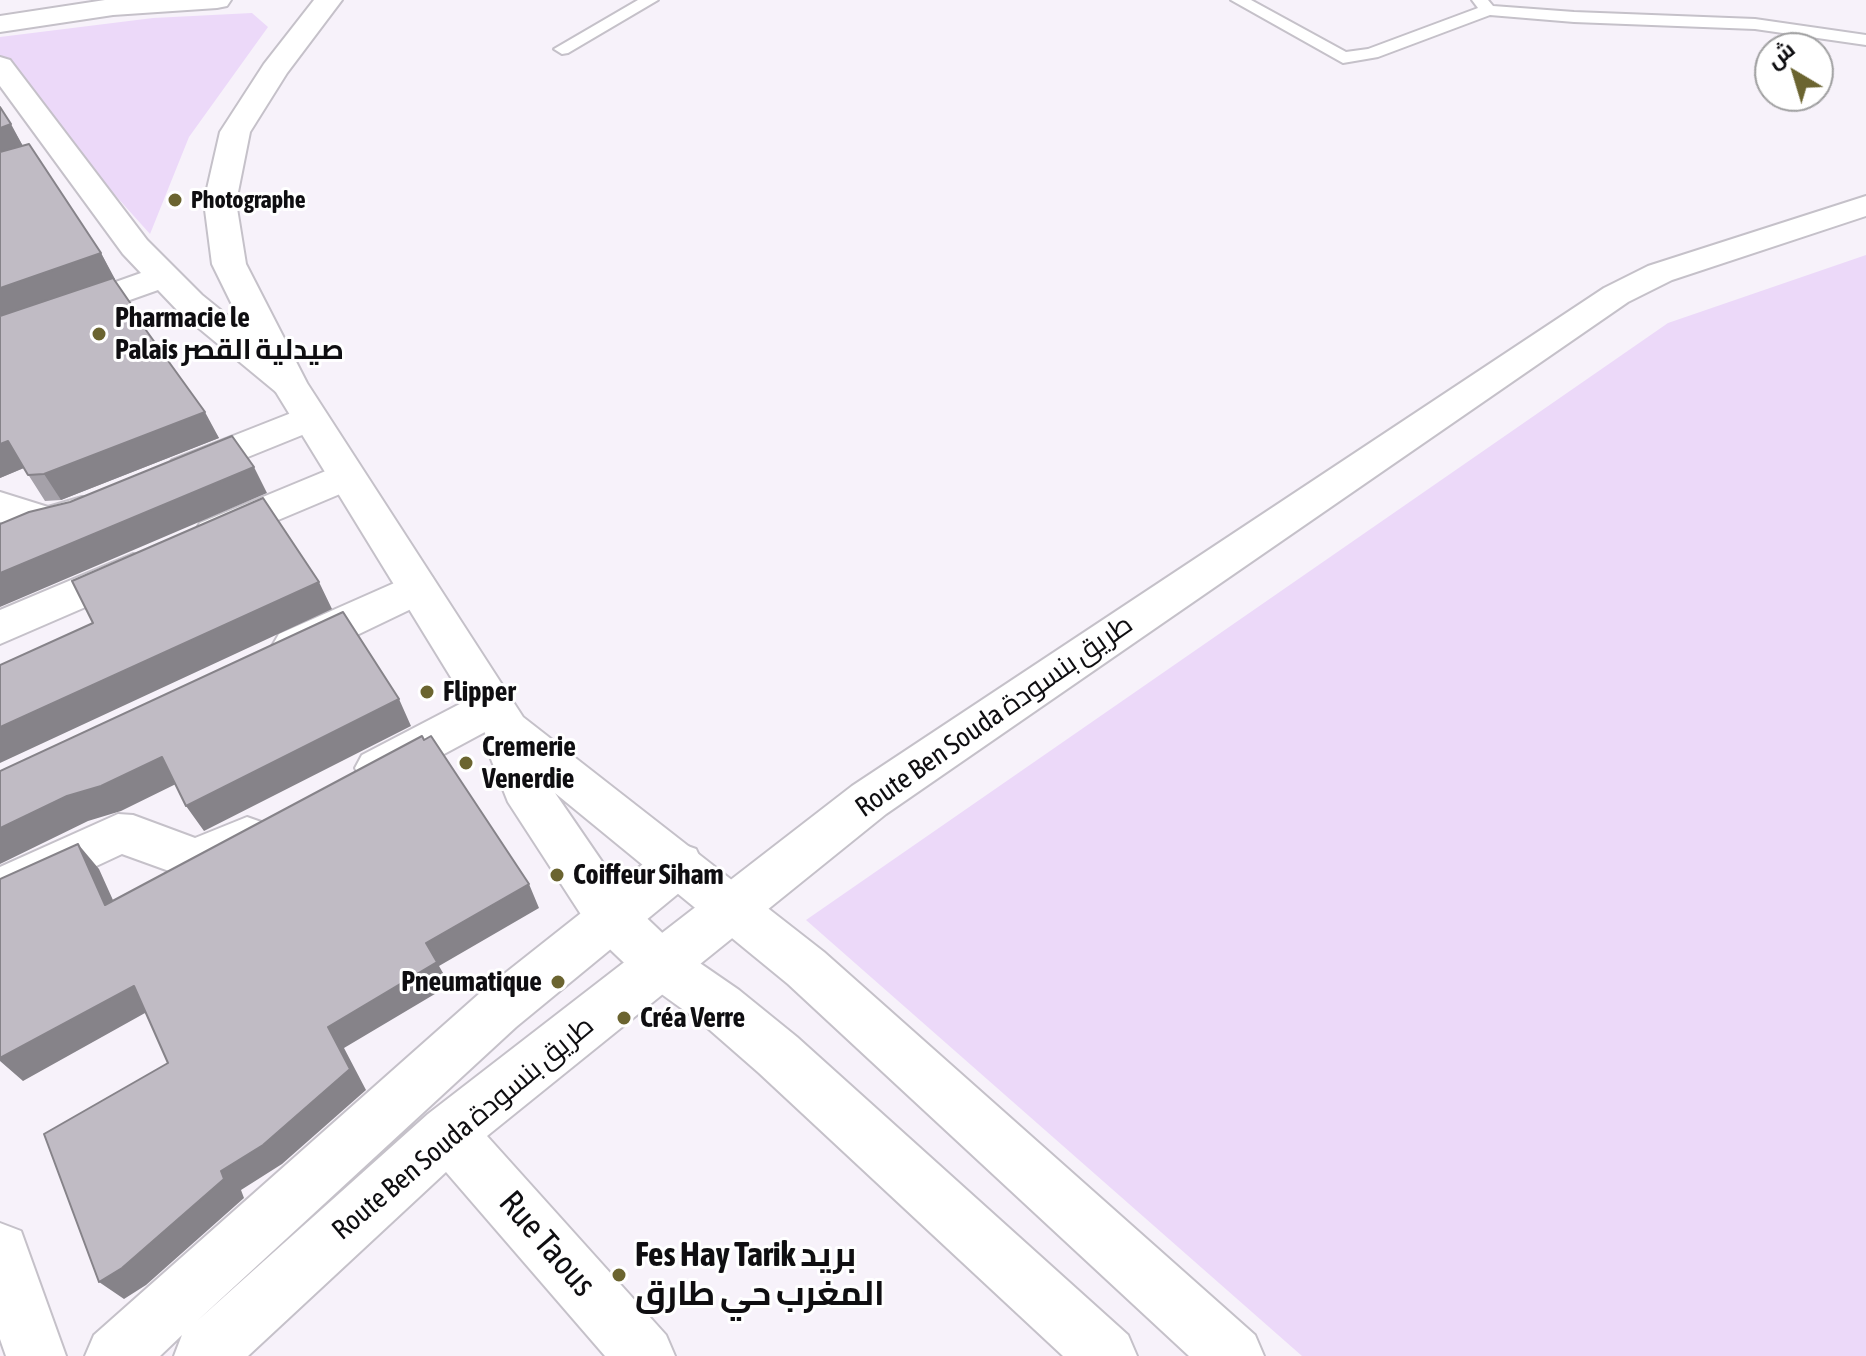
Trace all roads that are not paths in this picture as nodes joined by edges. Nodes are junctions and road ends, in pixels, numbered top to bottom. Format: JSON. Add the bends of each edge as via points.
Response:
{"nodes":[{"id":1,"x":68,"y":0,"type":"edge"},
{"id":2,"x":217,"y":0,"type":"edge"},
{"id":3,"x":328,"y":0,"type":"edge"},
{"id":4,"x":650,"y":0,"type":"edge"},
{"id":5,"x":1239,"y":0,"type":"edge"},
{"id":6,"x":1484,"y":5,"type":"edge"},
{"id":7,"x":0,"y":11,"type":"edge"},
{"id":8,"x":0,"y":24,"type":"edge"},
{"id":9,"x":1866,"y":40,"type":"edge"},
{"id":10,"x":562,"y":49,"type":"dead end"},
{"id":11,"x":0,"y":66,"type":"edge"},
{"id":12,"x":1866,"y":206,"type":"edge"},
{"id":13,"x":164,"y":276,"type":"junction"},
{"id":14,"x":0,"y":335,"type":"edge"},
{"id":15,"x":289,"y":384,"type":"junction"},
{"id":16,"x":309,"y":418,"type":"junction"},
{"id":17,"x":345,"y":476,"type":"junction"},
{"id":18,"x":155,"y":482,"type":"edge"},
{"id":19,"x":113,"y":500,"type":"edge"},
{"id":20,"x":0,"y":506,"type":"edge"},
{"id":21,"x":417,"y":588,"type":"junction"},
{"id":22,"x":0,"y":628,"type":"edge"},
{"id":23,"x":259,"y":663,"type":"edge"},
{"id":24,"x":500,"y":718,"type":"junction"},
{"id":25,"x":344,"y":786,"type":"edge"},
{"id":26,"x":289,"y":814,"type":"edge"},
{"id":27,"x":679,"y":864,"type":"junction"},
{"id":28,"x":0,"y":890,"type":"edge"},
{"id":29,"x":730,"y":909,"type":"junction"},
{"id":30,"x":611,"y":917,"type":"junction"},
{"id":31,"x":660,"y":964,"type":"junction"},
{"id":32,"x":448,"y":1133,"type":"junction"},
{"id":33,"x":0,"y":1252,"type":"edge"},
{"id":34,"x":36,"y":1356,"type":"edge"},
{"id":35,"x":115,"y":1356,"type":"edge"},
{"id":36,"x":204,"y":1356,"type":"edge"},
{"id":37,"x":645,"y":1356,"type":"edge"},
{"id":38,"x":1107,"y":1356,"type":"edge"},
{"id":39,"x":1234,"y":1356,"type":"edge"}],
"edges":[{"from":1,"to":7,"type":"street"},
{"from":2,"to":8,"type":"street","via":[[113,7]]},
{"from":3,"to":15,"type":"street","via":[[235,132],[220,202],[229,264]]},
{"from":4,"to":10,"type":"lane"},
{"from":5,"to":6,"type":"lane","via":[[1343,58],[1372,53]]},
{"from":6,"to":9,"type":"lane","via":[[1574,17],[1755,24]]},
{"from":11,"to":13,"type":"street","via":[[24,118],[50,155]]},
{"from":12,"to":29,"type":"street","name":"Route Ben Souda طريق بنسودة","via":[[1660,273],[1616,295],[869,800]]},
{"from":13,"to":14,"type":"street"},
{"from":13,"to":15,"type":"street"},
{"from":15,"to":16,"type":"street"},
{"from":16,"to":17,"type":"street"},
{"from":16,"to":18,"type":"street"},
{"from":17,"to":21,"type":"street"},
{"from":17,"to":22,"type":"street"},
{"from":19,"to":20,"type":"street","via":[[48,521]]},
{"from":21,"to":23,"type":"street"},
{"from":21,"to":24,"type":"street"},
{"from":24,"to":25,"type":"street"},
{"from":24,"to":27,"type":"street"},
{"from":24,"to":30,"type":"street","via":[[525,788]]},
{"from":26,"to":28,"type":"street","via":[[194,859],[118,834]]},
{"from":27,"to":29,"type":"street"},
{"from":27,"to":30,"type":"street"},
{"from":29,"to":31,"type":"street","name":"Route Ben Souda طريق بنسودة"},
{"from":29,"to":39,"type":"street","via":[[806,968]]},
{"from":30,"to":31,"type":"street"},
{"from":30,"to":35,"type":"street","via":[[446,1056]]},
{"from":31,"to":32,"type":"street","name":"Route Ben Souda طريق بنسودة"},
{"from":31,"to":38,"type":"street","via":[[778,1055]]},
{"from":32,"to":36,"type":"street","name":"Route Ben Souda طريق بنسودة"},
{"from":32,"to":37,"type":"street","name":"Rue Taous"},
{"from":33,"to":34,"type":"street"}]}
